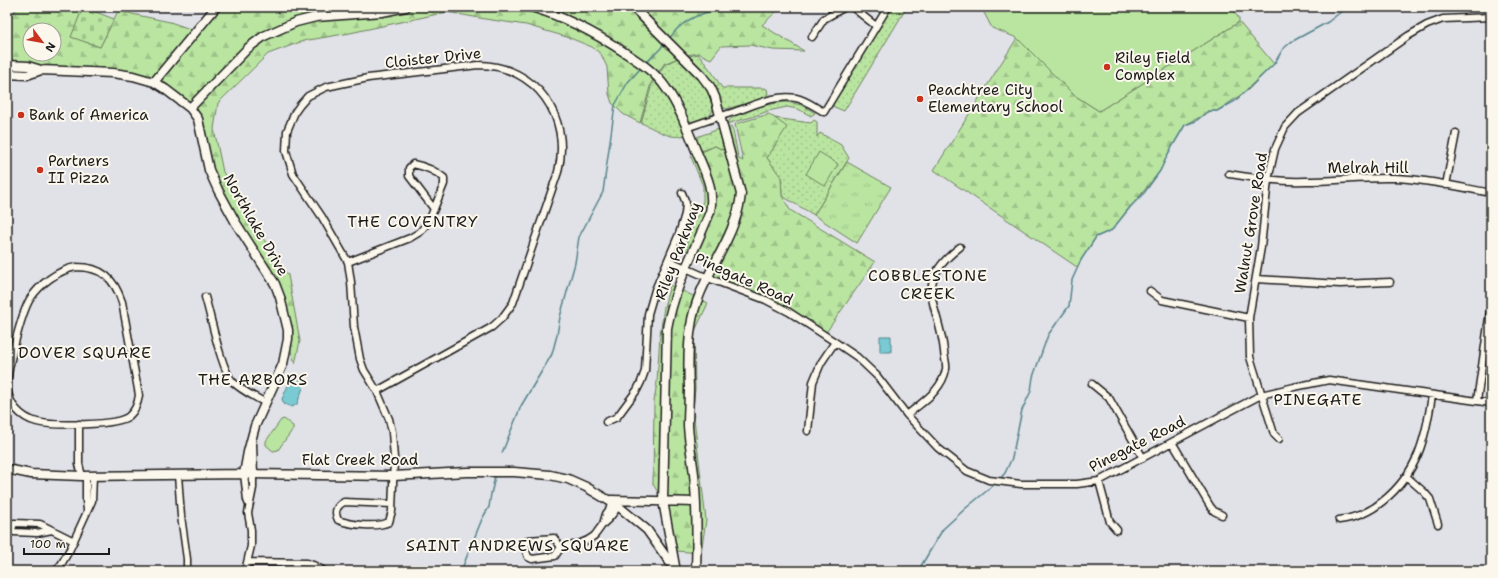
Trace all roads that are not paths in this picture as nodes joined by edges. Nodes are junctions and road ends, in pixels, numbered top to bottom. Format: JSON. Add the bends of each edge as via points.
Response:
{"nodes":[{"id":1,"x":216,"y":7,"type":"edge"},
{"id":2,"x":406,"y":7,"type":"edge"},
{"id":3,"x":531,"y":7,"type":"edge"},
{"id":4,"x":633,"y":7,"type":"edge"},
{"id":5,"x":845,"y":7,"type":"edge"},
{"id":6,"x":852,"y":7,"type":"edge"},
{"id":7,"x":888,"y":7,"type":"edge"},
{"id":8,"x":1491,"y":18,"type":"edge"},
{"id":9,"x":876,"y":26,"type":"junction"},
{"id":10,"x":812,"y":36,"type":"dead end"},
{"id":11,"x":7,"y":65,"type":"edge"},
{"id":12,"x":41,"y":70,"type":"junction"},
{"id":13,"x":7,"y":74,"type":"edge"},
{"id":14,"x":154,"y":82,"type":"junction"},
{"id":15,"x":190,"y":108,"type":"junction"},
{"id":16,"x":720,"y":116,"type":"junction"},
{"id":17,"x":687,"y":128,"type":"junction"},
{"id":18,"x":1456,"y":133,"type":"dead end"},
{"id":19,"x":1229,"y":174,"type":"dead end"},
{"id":20,"x":1268,"y":180,"type":"junction"},
{"id":21,"x":1446,"y":185,"type":"junction"},
{"id":22,"x":682,"y":193,"type":"dead end"},
{"id":23,"x":1491,"y":193,"type":"edge"},
{"id":24,"x":434,"y":209,"type":"junction"},
{"id":25,"x":960,"y":247,"type":"dead end"},
{"id":26,"x":668,"y":260,"type":"junction"},
{"id":27,"x":348,"y":262,"type":"junction"},
{"id":28,"x":686,"y":268,"type":"junction"},
{"id":29,"x":708,"y":278,"type":"junction"},
{"id":30,"x":1256,"y":279,"type":"junction"},
{"id":31,"x":1390,"y":282,"type":"dead end"},
{"id":32,"x":1150,"y":291,"type":"dead end"},
{"id":33,"x":205,"y":297,"type":"dead end"},
{"id":34,"x":1491,"y":304,"type":"edge"},
{"id":35,"x":1249,"y":318,"type":"junction"},
{"id":36,"x":835,"y":342,"type":"junction"},
{"id":37,"x":1092,"y":384,"type":"dead end"},
{"id":38,"x":377,"y":391,"type":"junction"},
{"id":39,"x":1261,"y":395,"type":"junction"},
{"id":40,"x":1432,"y":395,"type":"junction"},
{"id":41,"x":1477,"y":401,"type":"junction"},
{"id":42,"x":264,"y":402,"type":"junction"},
{"id":43,"x":1491,"y":403,"type":"edge"},
{"id":44,"x":907,"y":415,"type":"junction"},
{"id":45,"x":606,"y":422,"type":"dead end"},
{"id":46,"x":79,"y":424,"type":"junction"},
{"id":47,"x":808,"y":430,"type":"dead end"},
{"id":48,"x":1278,"y":439,"type":"dead end"},
{"id":49,"x":1172,"y":442,"type":"junction"},
{"id":50,"x":1143,"y":458,"type":"junction"},
{"id":51,"x":7,"y":469,"type":"edge"},
{"id":52,"x":249,"y":474,"type":"junction"},
{"id":53,"x":178,"y":475,"type":"junction"},
{"id":54,"x":87,"y":476,"type":"junction"},
{"id":55,"x":393,"y":476,"type":"junction"},
{"id":56,"x":1406,"y":478,"type":"junction"},
{"id":57,"x":1099,"y":481,"type":"junction"},
{"id":58,"x":663,"y":500,"type":"junction"},
{"id":59,"x":696,"y":502,"type":"junction"},
{"id":60,"x":614,"y":503,"type":"junction"},
{"id":61,"x":392,"y":504,"type":"junction"},
{"id":62,"x":1222,"y":515,"type":"dead end"},
{"id":63,"x":1339,"y":520,"type":"dead end"},
{"id":64,"x":1438,"y":524,"type":"dead end"},
{"id":65,"x":52,"y":530,"type":"junction"},
{"id":66,"x":1118,"y":530,"type":"dead end"},
{"id":67,"x":74,"y":541,"type":"junction"},
{"id":68,"x":561,"y":547,"type":"junction"},
{"id":69,"x":248,"y":562,"type":"junction"},
{"id":70,"x":676,"y":570,"type":"edge"},
{"id":71,"x":56,"y":571,"type":"edge"},
{"id":72,"x":187,"y":571,"type":"edge"},
{"id":73,"x":245,"y":571,"type":"edge"},
{"id":74,"x":324,"y":571,"type":"edge"},
{"id":75,"x":696,"y":571,"type":"edge"}],
"edges":[{"from":1,"to":14,"type":"street"},
{"from":2,"to":15,"type":"street","via":[[382,12],[316,17],[296,22],[264,36],[248,48]]},
{"from":3,"to":17,"type":"street","name":"Riley Parkway","via":[[549,12],[600,36],[647,68],[666,87]]},
{"from":4,"to":16,"type":"street","via":[[702,76],[711,88]]},
{"from":5,"to":10,"type":"street","via":[[824,20]]},
{"from":6,"to":9,"type":"street"},
{"from":7,"to":9,"type":"street"},
{"from":8,"to":20,"type":"street","name":"Walnut Grove Road","via":[[1443,19],[1427,25],[1298,113],[1279,138]]},
{"from":9,"to":16,"type":"street","via":[[824,112],[804,101],[784,98],[759,102]]},
{"from":11,"to":12,"type":"street","name":"Northlake Drive","via":[[28,66]]},
{"from":12,"to":13,"type":"street","name":"Northlake Drive","via":[[27,75]]},
{"from":12,"to":14,"type":"street","name":"Northlake Drive","via":[[113,73]]},
{"from":14,"to":15,"type":"street","name":"Northlake Drive"},
{"from":15,"to":42,"type":"street","name":"Northlake Drive","via":[[198,119],[207,162],[218,190],[270,275],[280,297],[288,339],[283,364]]},
{"from":16,"to":17,"type":"street"},
{"from":16,"to":29,"type":"street","via":[[742,194],[732,230]]},
{"from":17,"to":28,"type":"street","name":"Riley Parkway","via":[[706,172],[712,201],[710,212]]},
{"from":18,"to":21,"type":"street"},
{"from":19,"to":20,"type":"street","name":"Melrah Hill"},
{"from":20,"to":21,"type":"street","name":"Melrah Hill","via":[[1305,181],[1375,177]]},
{"from":20,"to":30,"type":"street","name":"Walnut Grove Road"},
{"from":21,"to":23,"type":"street","name":"Melrah Hill"},
{"from":22,"to":26,"type":"street","via":[[686,203],[685,214]]},
{"from":24,"to":24,"type":"street","via":[[444,178],[413,164],[409,168],[409,176]]},
{"from":24,"to":27,"type":"street","via":[[420,232]]},
{"from":25,"to":44,"type":"street","via":[[942,262],[931,286],[946,369],[937,388]]},
{"from":26,"to":28,"type":"street","name":"Pinegate Road"},
{"from":26,"to":45,"type":"street","via":[[648,314],[645,371],[641,382],[617,417]]},
{"from":27,"to":38,"type":"street","name":"Cloister Drive","via":[[354,327],[360,359]]},
{"from":27,"to":38,"type":"street","name":"Cloister Drive","via":[[293,174],[287,156],[286,140],[290,122],[308,96],[331,85],[368,78],[488,65],[525,78],[546,98],[555,114],[560,131],[560,163],[509,310],[482,333]]},
{"from":28,"to":29,"type":"street","name":"Pinegate Road"},
{"from":28,"to":58,"type":"street","name":"Riley Parkway","via":[[673,300],[667,328]]},
{"from":29,"to":36,"type":"street","name":"Pinegate Road","via":[[766,300]]},
{"from":29,"to":59,"type":"street","via":[[692,316],[689,339],[688,426]]},
{"from":30,"to":31,"type":"street","via":[[1340,284]]},
{"from":30,"to":35,"type":"street","name":"Walnut Grove Road"},
{"from":32,"to":35,"type":"street","via":[[1162,300]]},
{"from":33,"to":42,"type":"street","via":[[229,377]]},
{"from":34,"to":41,"type":"street"},
{"from":35,"to":39,"type":"street","name":"Walnut Grove Road","via":[[1250,357]]},
{"from":36,"to":44,"type":"street","name":"Pinegate Road","via":[[857,357],[877,376]]},
{"from":36,"to":47,"type":"street","via":[[819,367],[814,382]]},
{"from":37,"to":50,"type":"street","via":[[1109,398]]},
{"from":38,"to":55,"type":"street","name":"Cloister Drive","via":[[392,432]]},
{"from":39,"to":40,"type":"street","name":"Pinegate Road","via":[[1329,380]]},
{"from":39,"to":48,"type":"street","name":"Walnut Grove Road"},
{"from":39,"to":49,"type":"street","name":"Pinegate Road"},
{"from":40,"to":41,"type":"street","name":"Pinegate Road"},
{"from":40,"to":56,"type":"street","via":[[1428,425],[1420,451]]},
{"from":41,"to":43,"type":"street","name":"Pinegate Road"},
{"from":42,"to":52,"type":"street","name":"Northlake Drive","via":[[252,439]]},
{"from":44,"to":57,"type":"street","name":"Pinegate Road","via":[[952,460],[967,471],[993,481],[1021,484]]},
{"from":46,"to":46,"type":"street","via":[[46,424],[30,420],[12,403],[7,388],[20,327],[30,299],[42,286],[67,268],[84,267],[108,276],[118,291],[139,395],[138,403],[129,417],[120,421]]},
{"from":46,"to":54,"type":"street","via":[[79,464]]},
{"from":49,"to":50,"type":"street","name":"Pinegate Road"},
{"from":49,"to":62,"type":"street","via":[[1210,506]]},
{"from":50,"to":57,"type":"street","name":"Pinegate Road"},
{"from":51,"to":54,"type":"street","name":"Flat Creek Road","via":[[44,475]]},
{"from":52,"to":53,"type":"street","name":"Flat Creek Road"},
{"from":52,"to":55,"type":"street","name":"Flat Creek Road"},
{"from":52,"to":69,"type":"street","name":"Northlake Drive","via":[[253,488],[249,522],[252,538]]},
{"from":53,"to":54,"type":"street","name":"Flat Creek Road"},
{"from":53,"to":72,"type":"street"},
{"from":54,"to":67,"type":"street","via":[[92,501]]},
{"from":55,"to":60,"type":"street","name":"Flat Creek Road","via":[[529,472],[568,479]]},
{"from":55,"to":61,"type":"street","name":"Cloister Drive"},
{"from":56,"to":63,"type":"street","via":[[1391,495],[1366,513],[1352,519]]},
{"from":56,"to":64,"type":"street","via":[[1430,499]]},
{"from":57,"to":66,"type":"street","via":[[1110,522]]},
{"from":58,"to":59,"type":"street"},
{"from":58,"to":60,"type":"street"},
{"from":58,"to":70,"type":"street","name":"Riley Parkway"},
{"from":59,"to":75,"type":"street"},
{"from":60,"to":68,"type":"street","via":[[610,518],[586,542]]},
{"from":60,"to":70,"type":"street","name":"Flat Creek Road","via":[[647,530]]},
{"from":61,"to":61,"type":"street","name":"Cloister Drive","via":[[344,502],[339,505],[336,516],[338,520],[352,524],[383,525],[389,522]]},
{"from":65,"to":65,"type":"street","via":[[40,524],[14,523],[12,530],[37,533]]},
{"from":65,"to":67,"type":"street"},
{"from":67,"to":71,"type":"street"},
{"from":68,"to":68,"type":"street","via":[[554,538],[528,540],[525,548],[528,557],[532,558],[555,556]]},
{"from":69,"to":73,"type":"street","name":"Northlake Drive"},
{"from":69,"to":74,"type":"street","via":[[307,563]]}]}
